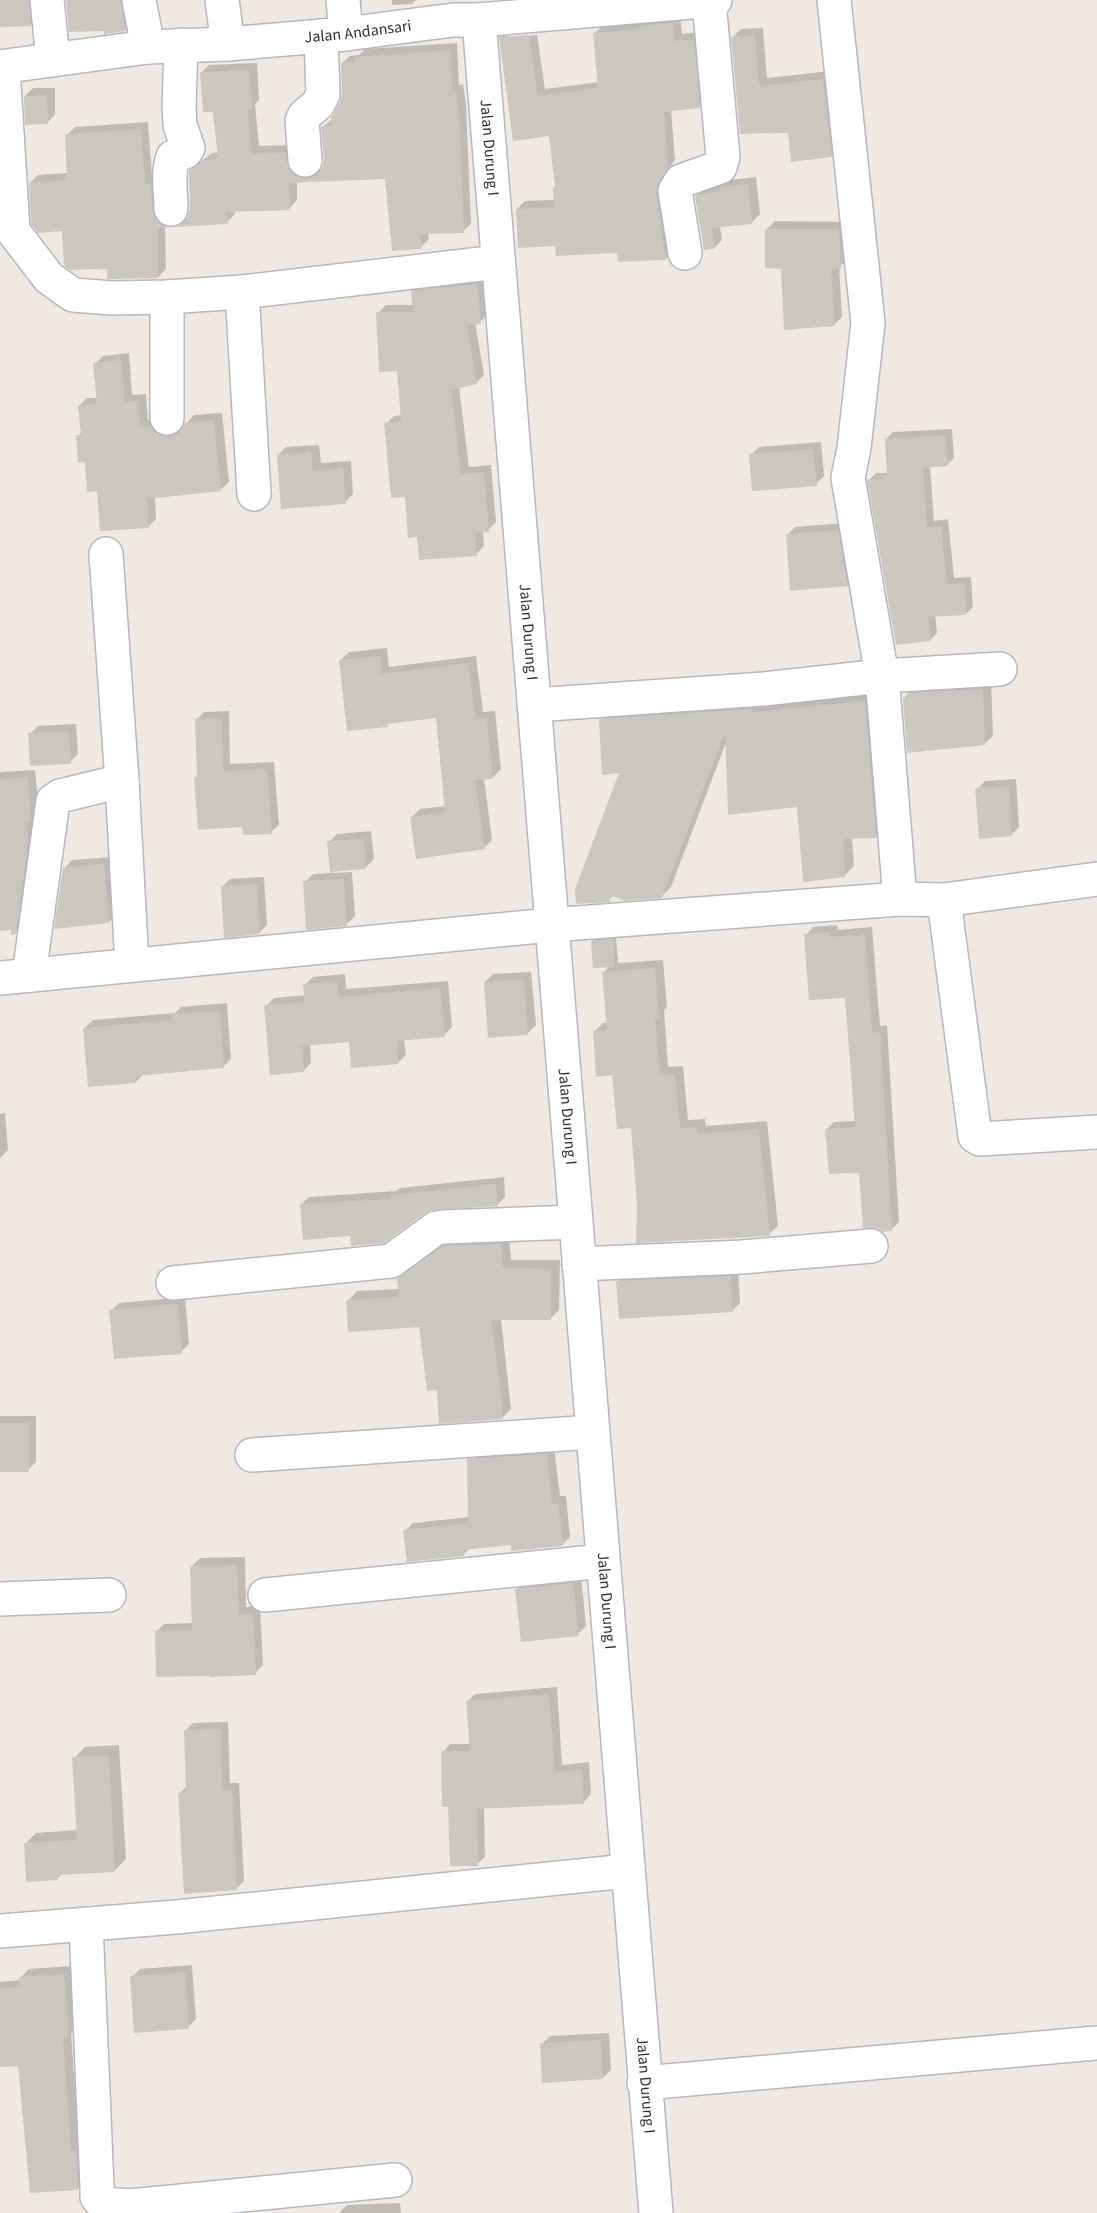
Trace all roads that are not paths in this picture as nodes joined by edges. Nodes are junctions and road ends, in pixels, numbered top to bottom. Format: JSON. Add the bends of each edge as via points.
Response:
{"nodes":[{"id":1,"x":47,"y":0,"type":"edge"},
{"id":2,"x":139,"y":0,"type":"edge"},
{"id":3,"x":222,"y":0,"type":"edge"},
{"id":4,"x":343,"y":0,"type":"edge"},
{"id":5,"x":715,"y":0,"type":"edge"},
{"id":6,"x":834,"y":0,"type":"edge"},
{"id":7,"x":710,"y":1,"type":"edge"},
{"id":8,"x":461,"y":13,"type":"edge"},
{"id":9,"x":333,"y":35,"type":"junction"},
{"id":10,"x":228,"y":44,"type":"junction"},
{"id":11,"x":181,"y":45,"type":"junction"},
{"id":12,"x":148,"y":47,"type":"junction"},
{"id":13,"x":53,"y":58,"type":"junction"},
{"id":14,"x":1,"y":67,"type":"edge"},
{"id":15,"x":305,"y":160,"type":"dead end"},
{"id":16,"x":171,"y":209,"type":"dead end"},
{"id":17,"x":685,"y":253,"type":"dead end"},
{"id":18,"x":498,"y":262,"type":"junction"},
{"id":19,"x":242,"y":292,"type":"junction"},
{"id":20,"x":167,"y":297,"type":"junction"},
{"id":21,"x":167,"y":418,"type":"dead end"},
{"id":22,"x":254,"y":494,"type":"dead end"},
{"id":23,"x":106,"y":554,"type":"dead end"},
{"id":24,"x":1000,"y":669,"type":"dead end"},
{"id":25,"x":882,"y":676,"type":"junction"},
{"id":26,"x":534,"y":705,"type":"junction"},
{"id":27,"x":122,"y":781,"type":"junction"},
{"id":28,"x":1097,"y":879,"type":"edge"},
{"id":29,"x":900,"y":899,"type":"junction"},
{"id":30,"x":944,"y":900,"type":"junction"},
{"id":31,"x":551,"y":925,"type":"junction"},
{"id":32,"x":132,"y":965,"type":"junction"},
{"id":33,"x":15,"y":977,"type":"edge"},
{"id":34,"x":1097,"y":1131,"type":"edge"},
{"id":35,"x":575,"y":1222,"type":"junction"},
{"id":36,"x":871,"y":1246,"type":"dead end"},
{"id":37,"x":579,"y":1264,"type":"junction"},
{"id":38,"x":173,"y":1282,"type":"dead end"},
{"id":39,"x":592,"y":1432,"type":"junction"},
{"id":40,"x":252,"y":1455,"type":"dead end"},
{"id":41,"x":603,"y":1561,"type":"junction"},
{"id":42,"x":110,"y":1595,"type":"dead end"},
{"id":43,"x":265,"y":1595,"type":"dead end"},
{"id":44,"x":0,"y":1599,"type":"edge"},
{"id":45,"x":627,"y":1871,"type":"junction"},
{"id":46,"x":86,"y":1924,"type":"junction"},
{"id":47,"x":0,"y":1930,"type":"edge"},
{"id":48,"x":1097,"y":2043,"type":"edge"},
{"id":49,"x":644,"y":2083,"type":"junction"},
{"id":50,"x":395,"y":2180,"type":"dead end"},
{"id":51,"x":656,"y":2213,"type":"edge"}],
"edges":[{"from":1,"to":13,"type":"street"},
{"from":2,"to":12,"type":"street"},
{"from":3,"to":10,"type":"street"},
{"from":4,"to":9,"type":"street"},
{"from":5,"to":7,"type":"street","name":"Jalan Andansari"},
{"from":6,"to":25,"type":"street","via":[[868,323],[848,478]]},
{"from":7,"to":8,"type":"street","name":"Jalan Andansari"},
{"from":7,"to":17,"type":"street","via":[[723,157],[720,167],[681,181],[675,191]]},
{"from":8,"to":9,"type":"street","name":"Jalan Andansari"},
{"from":8,"to":18,"type":"street","name":"Jalan Durung I"},
{"from":9,"to":10,"type":"street","name":"Jalan Andansari"},
{"from":9,"to":15,"type":"street","via":[[323,94],[302,121]]},
{"from":10,"to":11,"type":"street","name":"Jalan Andansari"},
{"from":11,"to":12,"type":"street","name":"Jalan Andansari"},
{"from":11,"to":16,"type":"street","via":[[180,125],[188,148],[171,161]]},
{"from":12,"to":13,"type":"street","name":"Jalan Andansari"},
{"from":13,"to":14,"type":"street","name":"Jalan Andansari"},
{"from":14,"to":20,"type":"street","via":[[13,231],[49,278],[74,295]]},
{"from":18,"to":19,"type":"street"},
{"from":18,"to":26,"type":"street","name":"Jalan Durung I"},
{"from":19,"to":20,"type":"street"},
{"from":19,"to":22,"type":"street"},
{"from":20,"to":21,"type":"street"},
{"from":23,"to":27,"type":"street"},
{"from":24,"to":25,"type":"street"},
{"from":25,"to":26,"type":"street","via":[[764,689]]},
{"from":25,"to":29,"type":"street"},
{"from":26,"to":31,"type":"street","name":"Jalan Durung I"},
{"from":27,"to":32,"type":"street"},
{"from":27,"to":33,"type":"street","via":[[53,801]]},
{"from":28,"to":30,"type":"street"},
{"from":29,"to":30,"type":"street"},
{"from":29,"to":31,"type":"street"},
{"from":30,"to":34,"type":"street","via":[[975,1136],[980,1139]]},
{"from":31,"to":32,"type":"street"},
{"from":31,"to":35,"type":"street","name":"Jalan Durung I"},
{"from":32,"to":33,"type":"street"},
{"from":35,"to":37,"type":"street","name":"Jalan Durung I"},
{"from":35,"to":38,"type":"street","via":[[436,1228],[391,1261]]},
{"from":36,"to":37,"type":"street","via":[[742,1257]]},
{"from":37,"to":39,"type":"street","name":"Jalan Durung I"},
{"from":39,"to":40,"type":"street"},
{"from":39,"to":41,"type":"street","name":"Jalan Durung I"},
{"from":41,"to":43,"type":"street"},
{"from":41,"to":45,"type":"street","name":"Jalan Durung I"},
{"from":42,"to":44,"type":"street"},
{"from":45,"to":46,"type":"street"},
{"from":45,"to":49,"type":"street","name":"Jalan Durung I"},
{"from":46,"to":47,"type":"street"},
{"from":46,"to":50,"type":"street","via":[[97,2187],[103,2204],[130,2206]]},
{"from":48,"to":49,"type":"street"},
{"from":49,"to":51,"type":"street","name":"Jalan Durung I"}]}
